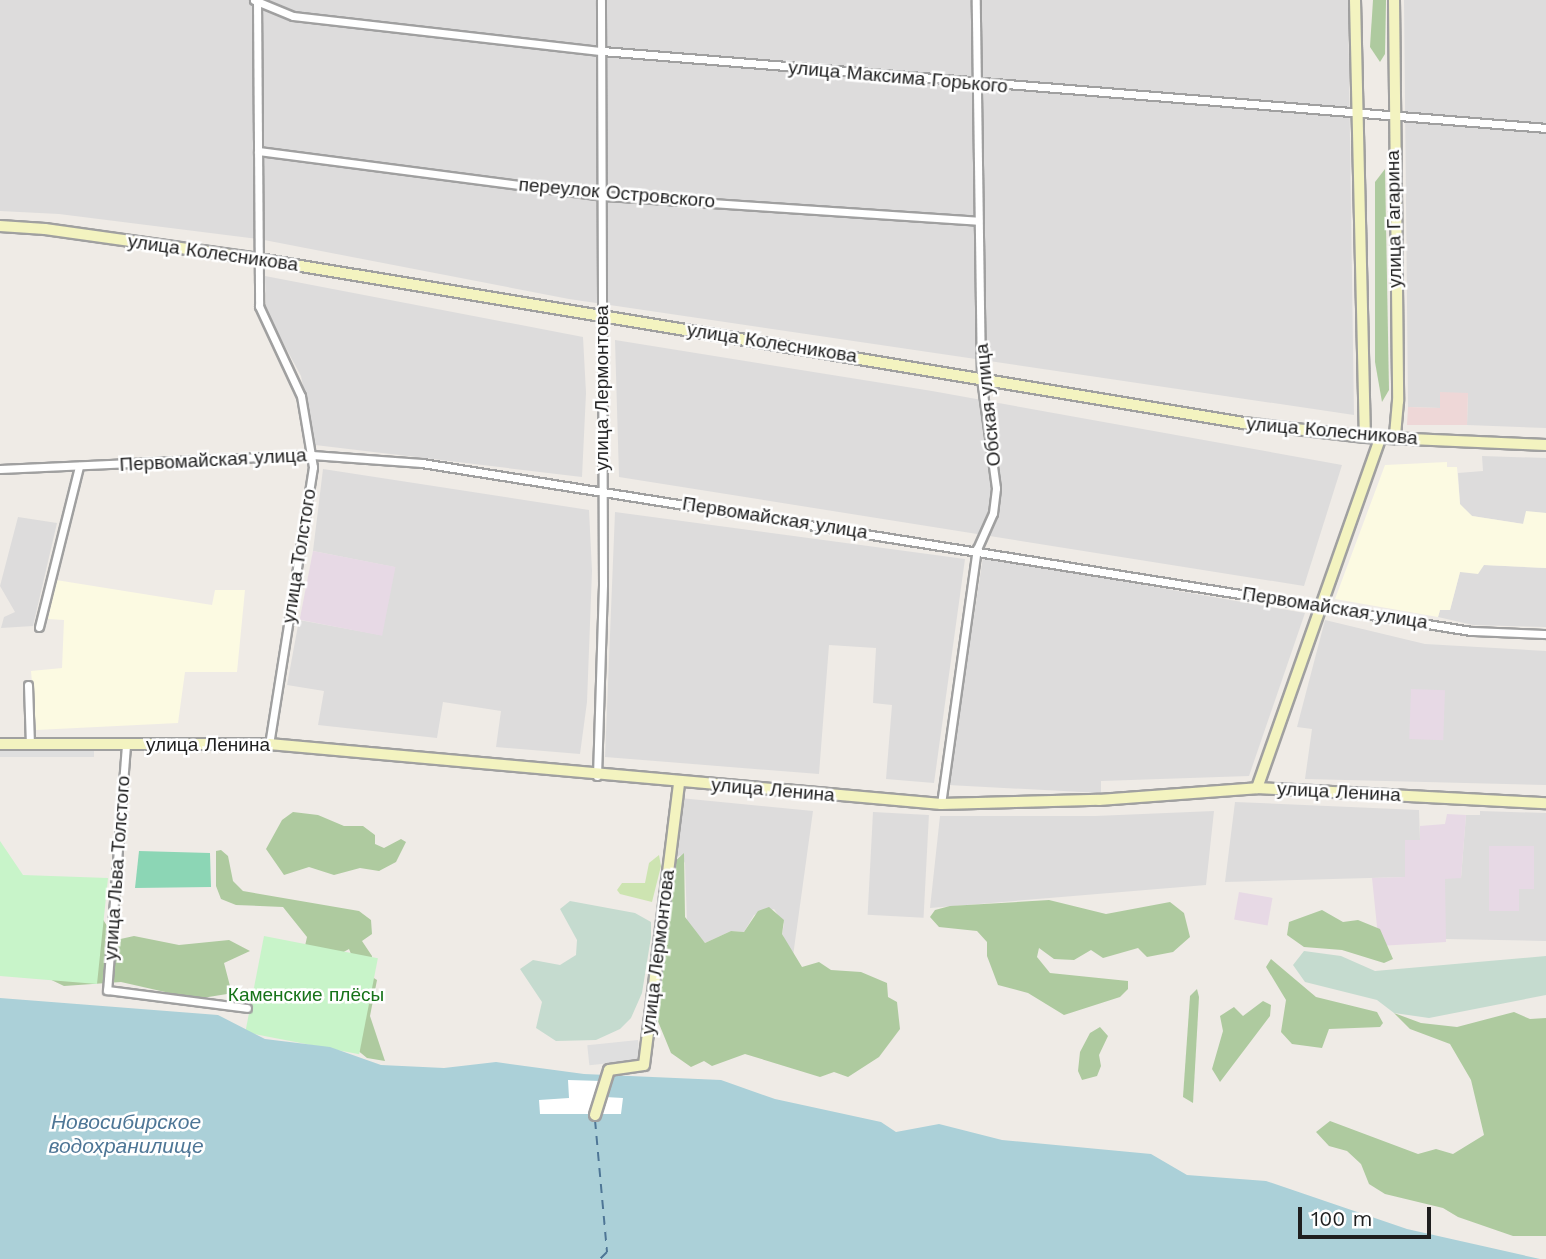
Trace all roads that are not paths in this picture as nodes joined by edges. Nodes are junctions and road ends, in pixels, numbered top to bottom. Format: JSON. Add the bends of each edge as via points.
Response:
{"nodes":[{"id":1,"x":601,"y":0,"type":"edge"},
{"id":2,"x":976,"y":0,"type":"edge"},
{"id":3,"x":1355,"y":0,"type":"edge"},
{"id":4,"x":1394,"y":0,"type":"edge"},
{"id":5,"x":256,"y":1,"type":"edge"},
{"id":6,"x":602,"y":51,"type":"junction"},
{"id":7,"x":977,"y":84,"type":"junction"},
{"id":8,"x":1356,"y":116,"type":"junction"},
{"id":9,"x":1393,"y":119,"type":"junction"},
{"id":10,"x":1546,"y":128,"type":"edge"},
{"id":11,"x":258,"y":151,"type":"junction"},
{"id":12,"x":603,"y":195,"type":"junction"},
{"id":13,"x":978,"y":221,"type":"junction"},
{"id":14,"x":0,"y":226,"type":"edge"},
{"id":15,"x":259,"y":259,"type":"junction"},
{"id":16,"x":602,"y":315,"type":"junction"},
{"id":17,"x":981,"y":378,"type":"junction"},
{"id":18,"x":1365,"y":437,"type":"junction"},
{"id":19,"x":1380,"y":438,"type":"junction"},
{"id":20,"x":1395,"y":438,"type":"junction"},
{"id":21,"x":1546,"y":445,"type":"edge"},
{"id":22,"x":312,"y":455,"type":"junction"},
{"id":23,"x":79,"y":466,"type":"junction"},
{"id":24,"x":0,"y":469,"type":"edge"},
{"id":25,"x":601,"y":491,"type":"junction"},
{"id":26,"x":977,"y":549,"type":"junction"},
{"id":27,"x":1320,"y":606,"type":"junction"},
{"id":28,"x":39,"y":627,"type":"dead end"},
{"id":29,"x":1546,"y":634,"type":"edge"},
{"id":30,"x":28,"y":685,"type":"dead end"},
{"id":31,"x":0,"y":744,"type":"edge"},
{"id":32,"x":30,"y":744,"type":"junction"},
{"id":33,"x":269,"y":744,"type":"junction"},
{"id":34,"x":126,"y":746,"type":"junction"},
{"id":35,"x":597,"y":776,"type":"junction"},
{"id":36,"x":679,"y":782,"type":"junction"},
{"id":37,"x":1257,"y":788,"type":"junction"},
{"id":38,"x":1546,"y":803,"type":"edge"},
{"id":39,"x":941,"y":804,"type":"junction"},
{"id":40,"x":247,"y":1008,"type":"dead end"},
{"id":41,"x":595,"y":1115,"type":"dead end"}],
"edges":[{"from":1,"to":6,"type":"street","name":"улица Лермонтова"},
{"from":2,"to":7,"type":"street","name":"Обская улица"},
{"from":3,"to":8,"type":"street","name":"улица Гагарина"},
{"from":4,"to":9,"type":"street","name":"улица Гагарина"},
{"from":5,"to":6,"type":"street","name":"улица Максима Горького","via":[[293,16]]},
{"from":5,"to":11,"type":"street","name":"улица Толстого"},
{"from":6,"to":7,"type":"street","name":"улица Максима Горького"},
{"from":6,"to":12,"type":"street","name":"улица Лермонтова"},
{"from":7,"to":8,"type":"street","name":"улица Максима Горького"},
{"from":7,"to":13,"type":"street","name":"Обская улица"},
{"from":8,"to":9,"type":"street","name":"улица Максима Горького"},
{"from":8,"to":18,"type":"street","name":"улица Гагарина"},
{"from":9,"to":10,"type":"street","name":"улица Максима Горького"},
{"from":9,"to":20,"type":"street","name":"улица Гагарина"},
{"from":11,"to":12,"type":"street","name":"переулок Островского"},
{"from":11,"to":15,"type":"street","name":"улица Толстого"},
{"from":12,"to":13,"type":"street","name":"переулок Островского"},
{"from":12,"to":16,"type":"street","name":"улица Лермонтова"},
{"from":13,"to":17,"type":"street","name":"Обская улица"},
{"from":14,"to":15,"type":"street","name":"улица Колесникова"},
{"from":15,"to":16,"type":"street","name":"улица Колесникова"},
{"from":15,"to":22,"type":"street","name":"улица Толстого","via":[[259,306],[301,396]]},
{"from":16,"to":17,"type":"street","name":"улица Колесникова"},
{"from":16,"to":25,"type":"street","name":"улица Лермонтова"},
{"from":17,"to":18,"type":"street","name":"улица Колесникова","via":[[1244,423]]},
{"from":17,"to":26,"type":"street","name":"Обская улица","via":[[996,488],[993,513]]},
{"from":18,"to":19,"type":"street","name":"улица Колесникова"},
{"from":19,"to":20,"type":"street","name":"улица Колесникова"},
{"from":19,"to":27,"type":"street"},
{"from":20,"to":21,"type":"street","name":"улица Колесникова"},
{"from":22,"to":23,"type":"street","name":"Первомайская улица"},
{"from":22,"to":25,"type":"street","name":"Первомайская улица","via":[[422,463]]},
{"from":22,"to":33,"type":"street","name":"улица Толстого"},
{"from":23,"to":24,"type":"street","name":"Первомайская улица"},
{"from":23,"to":28,"type":"street"},
{"from":25,"to":26,"type":"street","name":"Первомайская улица"},
{"from":25,"to":35,"type":"street","name":"улица Лермонтова"},
{"from":26,"to":27,"type":"street","name":"Первомайская улица"},
{"from":26,"to":39,"type":"street","name":"Обская улица"},
{"from":27,"to":29,"type":"street","name":"Первомайская улица","via":[[1471,631]]},
{"from":27,"to":37,"type":"street"},
{"from":30,"to":32,"type":"street"},
{"from":31,"to":32,"type":"street","name":"улица Ленина"},
{"from":32,"to":34,"type":"street","name":"улица Ленина"},
{"from":33,"to":34,"type":"street","name":"улица Ленина"},
{"from":33,"to":35,"type":"street","name":"улица Ленина"},
{"from":34,"to":40,"type":"street","name":"улица Льва Толстого","via":[[107,990]]},
{"from":35,"to":36,"type":"street","name":"улица Ленина"},
{"from":36,"to":39,"type":"street","name":"улица Ленина"},
{"from":36,"to":41,"type":"street","name":"улица Лермонтова","via":[[644,1065],[609,1070]]},
{"from":37,"to":38,"type":"street","name":"улица Ленина"},
{"from":37,"to":39,"type":"street","name":"улица Ленина","via":[[1099,800]]}]}
